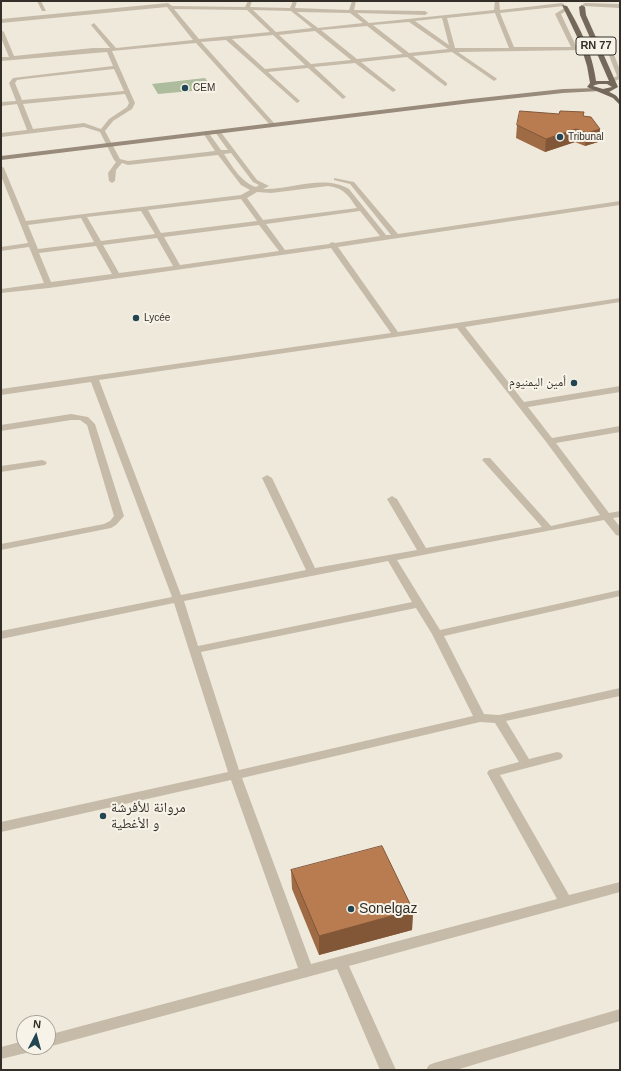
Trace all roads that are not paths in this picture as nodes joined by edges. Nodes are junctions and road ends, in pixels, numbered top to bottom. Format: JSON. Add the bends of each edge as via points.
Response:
{"nodes":[{"id":1,"x":39,"y":1,"type":"edge"},
{"id":2,"x":146,"y":1,"type":"edge"},
{"id":3,"x":250,"y":1,"type":"edge"},
{"id":4,"x":295,"y":1,"type":"edge"},
{"id":5,"x":354,"y":1,"type":"edge"},
{"id":6,"x":497,"y":1,"type":"edge"},
{"id":7,"x":579,"y":1,"type":"edge"},
{"id":8,"x":122,"y":3,"type":"dead end"},
{"id":9,"x":168,"y":4,"type":"edge"},
{"id":10,"x":565,"y":4,"type":"edge"},
{"id":11,"x":584,"y":4,"type":"edge"},
{"id":12,"x":620,"y":6,"type":"edge"},
{"id":13,"x":247,"y":8,"type":"junction"},
{"id":14,"x":52,"y":9,"type":"dead end"},
{"id":15,"x":44,"y":10,"type":"junction"},
{"id":16,"x":292,"y":10,"type":"junction"},
{"id":17,"x":36,"y":11,"type":"dead end"},
{"id":18,"x":351,"y":11,"type":"junction"},
{"id":19,"x":497,"y":11,"type":"junction"},
{"id":20,"x":469,"y":14,"type":"junction"},
{"id":21,"x":444,"y":16,"type":"junction"},
{"id":22,"x":410,"y":20,"type":"junction"},
{"id":23,"x":1,"y":21,"type":"edge"},
{"id":24,"x":368,"y":24,"type":"junction"},
{"id":25,"x":94,"y":25,"type":"dead end"},
{"id":26,"x":316,"y":29,"type":"junction"},
{"id":27,"x":274,"y":33,"type":"junction"},
{"id":28,"x":1,"y":34,"type":"edge"},
{"id":29,"x":592,"y":37,"type":"junction"},
{"id":30,"x":227,"y":38,"type":"junction"},
{"id":31,"x":197,"y":41,"type":"junction"},
{"id":32,"x":574,"y":48,"type":"junction"},
{"id":33,"x":583,"y":48,"type":"junction"},
{"id":34,"x":512,"y":49,"type":"junction"},
{"id":35,"x":110,"y":50,"type":"junction"},
{"id":36,"x":453,"y":50,"type":"junction"},
{"id":37,"x":407,"y":54,"type":"junction"},
{"id":38,"x":12,"y":58,"type":"junction"},
{"id":39,"x":1,"y":59,"type":"edge"},
{"id":40,"x":354,"y":60,"type":"junction"},
{"id":41,"x":1,"y":63,"type":"edge"},
{"id":42,"x":309,"y":65,"type":"junction"},
{"id":43,"x":115,"y":67,"type":"junction"},
{"id":44,"x":264,"y":71,"type":"junction"},
{"id":45,"x":494,"y":79,"type":"dead end"},
{"id":46,"x":445,"y":84,"type":"dead end"},
{"id":47,"x":592,"y":84,"type":"junction"},
{"id":48,"x":615,"y":85,"type":"edge"},
{"id":49,"x":392,"y":90,"type":"dead end"},
{"id":50,"x":599,"y":90,"type":"junction"},
{"id":51,"x":563,"y":91,"type":"junction"},
{"id":52,"x":127,"y":92,"type":"junction"},
{"id":53,"x":343,"y":96,"type":"dead end"},
{"id":54,"x":297,"y":101,"type":"dead end"},
{"id":55,"x":20,"y":103,"type":"junction"},
{"id":56,"x":620,"y":103,"type":"edge"},
{"id":57,"x":1,"y":104,"type":"edge"},
{"id":58,"x":111,"y":120,"type":"junction"},
{"id":59,"x":84,"y":125,"type":"junction"},
{"id":60,"x":273,"y":125,"type":"junction"},
{"id":61,"x":31,"y":131,"type":"junction"},
{"id":62,"x":102,"y":131,"type":"junction"},
{"id":63,"x":218,"y":132,"type":"junction"},
{"id":64,"x":206,"y":133,"type":"junction"},
{"id":65,"x":1,"y":135,"type":"edge"},
{"id":66,"x":109,"y":146,"type":"junction"},
{"id":67,"x":232,"y":151,"type":"junction"},
{"id":68,"x":220,"y":152,"type":"junction"},
{"id":69,"x":1,"y":158,"type":"edge"},
{"id":70,"x":120,"y":162,"type":"junction"},
{"id":71,"x":1,"y":168,"type":"edge"},
{"id":72,"x":112,"y":181,"type":"dead end"},
{"id":73,"x":262,"y":186,"type":"junction"},
{"id":74,"x":256,"y":190,"type":"junction"},
{"id":75,"x":243,"y":197,"type":"junction"},
{"id":76,"x":618,"y":205,"type":"edge"},
{"id":77,"x":144,"y":208,"type":"junction"},
{"id":78,"x":362,"y":209,"type":"junction"},
{"id":79,"x":83,"y":216,"type":"junction"},
{"id":80,"x":262,"y":222,"type":"junction"},
{"id":81,"x":23,"y":223,"type":"junction"},
{"id":82,"x":395,"y":235,"type":"junction"},
{"id":83,"x":159,"y":236,"type":"junction"},
{"id":84,"x":384,"y":237,"type":"junction"},
{"id":85,"x":32,"y":244,"type":"junction"},
{"id":86,"x":99,"y":244,"type":"junction"},
{"id":87,"x":332,"y":244,"type":"junction"},
{"id":88,"x":1,"y":249,"type":"edge"},
{"id":89,"x":34,"y":252,"type":"junction"},
{"id":90,"x":283,"y":252,"type":"junction"},
{"id":91,"x":178,"y":268,"type":"junction"},
{"id":92,"x":118,"y":276,"type":"junction"},
{"id":93,"x":49,"y":286,"type":"junction"},
{"id":94,"x":1,"y":292,"type":"edge"},
{"id":95,"x":620,"y":300,"type":"edge"},
{"id":96,"x":459,"y":325,"type":"junction"},
{"id":97,"x":396,"y":335,"type":"junction"},
{"id":98,"x":94,"y":378,"type":"junction"},
{"id":99,"x":620,"y":389,"type":"edge"},
{"id":100,"x":1,"y":392,"type":"edge"},
{"id":101,"x":522,"y":405,"type":"junction"},
{"id":102,"x":1,"y":428,"type":"edge"},
{"id":103,"x":620,"y":429,"type":"edge"},
{"id":104,"x":550,"y":441,"type":"junction"},
{"id":105,"x":487,"y":460,"type":"dead end"},
{"id":106,"x":42,"y":463,"type":"dead end"},
{"id":107,"x":1,"y":469,"type":"edge"},
{"id":108,"x":268,"y":478,"type":"dead end"},
{"id":109,"x":392,"y":499,"type":"dead end"},
{"id":110,"x":620,"y":514,"type":"edge"},
{"id":111,"x":606,"y":516,"type":"junction"},
{"id":112,"x":549,"y":528,"type":"junction"},
{"id":113,"x":620,"y":533,"type":"edge"},
{"id":114,"x":1,"y":547,"type":"edge"},
{"id":115,"x":423,"y":552,"type":"junction"},
{"id":116,"x":391,"y":558,"type":"junction"},
{"id":117,"x":312,"y":572,"type":"junction"},
{"id":118,"x":620,"y":592,"type":"edge"},
{"id":119,"x":178,"y":600,"type":"junction"},
{"id":120,"x":419,"y":604,"type":"junction"},
{"id":121,"x":437,"y":634,"type":"junction"},
{"id":122,"x":1,"y":635,"type":"edge"},
{"id":123,"x":194,"y":650,"type":"junction"},
{"id":124,"x":620,"y":692,"type":"edge"},
{"id":125,"x":480,"y":718,"type":"junction"},
{"id":126,"x":499,"y":719,"type":"junction"},
{"id":127,"x":557,"y":756,"type":"dead end"},
{"id":128,"x":526,"y":764,"type":"junction"},
{"id":129,"x":235,"y":775,"type":"junction"},
{"id":130,"x":1,"y":826,"type":"edge"},
{"id":131,"x":620,"y":887,"type":"edge"},
{"id":132,"x":566,"y":902,"type":"junction"},
{"id":133,"x":341,"y":963,"type":"junction"},
{"id":134,"x":306,"y":971,"type":"junction"},
{"id":135,"x":620,"y":1015,"type":"edge"},
{"id":136,"x":56,"y":1039,"type":"edge"},
{"id":137,"x":16,"y":1050,"type":"edge"},
{"id":138,"x":1,"y":1054,"type":"edge"},
{"id":139,"x":388,"y":1070,"type":"edge"},
{"id":140,"x":434,"y":1070,"type":"edge"}],
"edges":[{"from":1,"to":15,"type":"street"},
{"from":2,"to":8,"type":"street"},
{"from":3,"to":13,"type":"street"},
{"from":4,"to":16,"type":"street"},
{"from":5,"to":18,"type":"street"},
{"from":6,"to":19,"type":"street"},
{"from":7,"to":11,"type":"main road"},
{"from":9,"to":13,"type":"street"},
{"from":9,"to":23,"type":"street"},
{"from":9,"to":31,"type":"street"},
{"from":10,"to":11,"type":"main road"},
{"from":10,"to":19,"type":"street"},
{"from":10,"to":32,"type":"street","via":[[558,14]]},
{"from":10,"to":33,"type":"main road","number":"RN 77"},
{"from":11,"to":12,"type":"street"},
{"from":11,"to":29,"type":"main road","number":"RN 77","via":[[582,13]]},
{"from":13,"to":16,"type":"street"},
{"from":13,"to":27,"type":"street"},
{"from":14,"to":15,"type":"street"},
{"from":15,"to":17,"type":"street"},
{"from":16,"to":18,"type":"street"},
{"from":16,"to":26,"type":"street"},
{"from":18,"to":20,"type":"street"},
{"from":18,"to":24,"type":"street"},
{"from":19,"to":20,"type":"street"},
{"from":19,"to":34,"type":"street"},
{"from":20,"to":21,"type":"street"},
{"from":21,"to":22,"type":"street"},
{"from":21,"to":36,"type":"street"},
{"from":22,"to":24,"type":"street"},
{"from":22,"to":36,"type":"street"},
{"from":24,"to":26,"type":"street"},
{"from":24,"to":37,"type":"street"},
{"from":25,"to":35,"type":"street"},
{"from":26,"to":27,"type":"street"},
{"from":26,"to":40,"type":"street"},
{"from":27,"to":30,"type":"street"},
{"from":27,"to":42,"type":"street"},
{"from":28,"to":38,"type":"street"},
{"from":29,"to":48,"type":"main road","number":"RN 77"},
{"from":29,"to":48,"type":"street","via":[[605,39],[620,77]]},
{"from":30,"to":31,"type":"street"},
{"from":30,"to":44,"type":"street"},
{"from":31,"to":35,"type":"street"},
{"from":31,"to":60,"type":"street"},
{"from":32,"to":33,"type":"street"},
{"from":32,"to":34,"type":"street"},
{"from":33,"to":47,"type":"main road","number":"RN 77","via":[[592,72]]},
{"from":34,"to":36,"type":"street"},
{"from":35,"to":38,"type":"street"},
{"from":35,"to":41,"type":"street"},
{"from":35,"to":43,"type":"street"},
{"from":36,"to":37,"type":"street"},
{"from":36,"to":45,"type":"street"},
{"from":37,"to":40,"type":"street"},
{"from":37,"to":46,"type":"street"},
{"from":38,"to":39,"type":"street"},
{"from":40,"to":42,"type":"street"},
{"from":40,"to":49,"type":"street"},
{"from":42,"to":44,"type":"street"},
{"from":42,"to":53,"type":"street"},
{"from":43,"to":52,"type":"street"},
{"from":43,"to":55,"type":"street","via":[[19,78],[12,83]]},
{"from":44,"to":54,"type":"street"},
{"from":47,"to":48,"type":"main road"},
{"from":47,"to":50,"type":"main road","via":[[590,87]]},
{"from":47,"to":51,"type":"main road"},
{"from":48,"to":50,"type":"main road","via":[[612,90]]},
{"from":50,"to":51,"type":"main road"},
{"from":50,"to":56,"type":"main road","via":[[615,97]]},
{"from":51,"to":60,"type":"main road"},
{"from":52,"to":55,"type":"street"},
{"from":52,"to":58,"type":"street","via":[[132,104],[130,108]]},
{"from":55,"to":57,"type":"street"},
{"from":55,"to":61,"type":"street"},
{"from":58,"to":59,"type":"street"},
{"from":58,"to":62,"type":"street"},
{"from":59,"to":61,"type":"street"},
{"from":59,"to":62,"type":"street"},
{"from":60,"to":63,"type":"main road"},
{"from":61,"to":65,"type":"street"},
{"from":62,"to":66,"type":"street"},
{"from":63,"to":64,"type":"main road"},
{"from":63,"to":67,"type":"street"},
{"from":64,"to":66,"type":"main road"},
{"from":64,"to":68,"type":"street"},
{"from":66,"to":69,"type":"main road"},
{"from":66,"to":70,"type":"street"},
{"from":67,"to":68,"type":"street"},
{"from":67,"to":73,"type":"street","via":[[255,181]]},
{"from":68,"to":70,"type":"street","via":[[133,163]]},
{"from":68,"to":74,"type":"street","via":[[246,186]]},
{"from":70,"to":72,"type":"street","via":[[112,169]]},
{"from":71,"to":81,"type":"street"},
{"from":73,"to":74,"type":"street"},
{"from":73,"to":82,"type":"street","via":[[276,187],[333,179],[348,181]]},
{"from":74,"to":75,"type":"street"},
{"from":74,"to":78,"type":"street","via":[[338,185],[346,188]]},
{"from":75,"to":77,"type":"street"},
{"from":75,"to":80,"type":"street"},
{"from":76,"to":82,"type":"street"},
{"from":77,"to":79,"type":"street"},
{"from":77,"to":83,"type":"street"},
{"from":78,"to":80,"type":"street"},
{"from":78,"to":84,"type":"street"},
{"from":79,"to":81,"type":"street"},
{"from":79,"to":86,"type":"street"},
{"from":80,"to":83,"type":"street"},
{"from":80,"to":90,"type":"street"},
{"from":81,"to":85,"type":"street"},
{"from":82,"to":84,"type":"street"},
{"from":83,"to":86,"type":"street"},
{"from":83,"to":91,"type":"street"},
{"from":84,"to":87,"type":"street"},
{"from":85,"to":88,"type":"street"},
{"from":85,"to":89,"type":"street"},
{"from":86,"to":89,"type":"street"},
{"from":86,"to":92,"type":"street"},
{"from":87,"to":90,"type":"street"},
{"from":87,"to":97,"type":"street"},
{"from":89,"to":93,"type":"street"},
{"from":90,"to":91,"type":"street"},
{"from":91,"to":92,"type":"street"},
{"from":92,"to":93,"type":"street"},
{"from":93,"to":94,"type":"street"},
{"from":95,"to":96,"type":"street"},
{"from":96,"to":97,"type":"street"},
{"from":96,"to":101,"type":"street"},
{"from":97,"to":98,"type":"street"},
{"from":98,"to":100,"type":"street"},
{"from":98,"to":119,"type":"street"},
{"from":99,"to":101,"type":"street"},
{"from":101,"to":104,"type":"street"},
{"from":102,"to":114,"type":"street","via":[[71,417],[88,420],[120,516],[107,526]]},
{"from":103,"to":104,"type":"street"},
{"from":104,"to":111,"type":"street"},
{"from":105,"to":112,"type":"street"},
{"from":106,"to":107,"type":"street"},
{"from":108,"to":117,"type":"street"},
{"from":109,"to":115,"type":"street"},
{"from":110,"to":111,"type":"street"},
{"from":111,"to":112,"type":"street"},
{"from":111,"to":113,"type":"street"},
{"from":112,"to":115,"type":"street"},
{"from":115,"to":116,"type":"street"},
{"from":116,"to":117,"type":"street"},
{"from":116,"to":120,"type":"street"},
{"from":117,"to":119,"type":"street"},
{"from":118,"to":121,"type":"street"},
{"from":119,"to":122,"type":"street"},
{"from":119,"to":123,"type":"street"},
{"from":120,"to":121,"type":"street"},
{"from":120,"to":123,"type":"street"},
{"from":121,"to":125,"type":"street"},
{"from":123,"to":129,"type":"street"},
{"from":124,"to":126,"type":"street"},
{"from":125,"to":126,"type":"street"},
{"from":125,"to":129,"type":"street"},
{"from":126,"to":128,"type":"street"},
{"from":127,"to":128,"type":"street"},
{"from":128,"to":132,"type":"street","via":[[492,773]]},
{"from":129,"to":130,"type":"street"},
{"from":129,"to":134,"type":"street"},
{"from":131,"to":132,"type":"street"},
{"from":132,"to":133,"type":"street"},
{"from":133,"to":134,"type":"street"},
{"from":133,"to":139,"type":"street"},
{"from":134,"to":136,"type":"street"},
{"from":135,"to":140,"type":"street"},
{"from":137,"to":138,"type":"street"}]}
